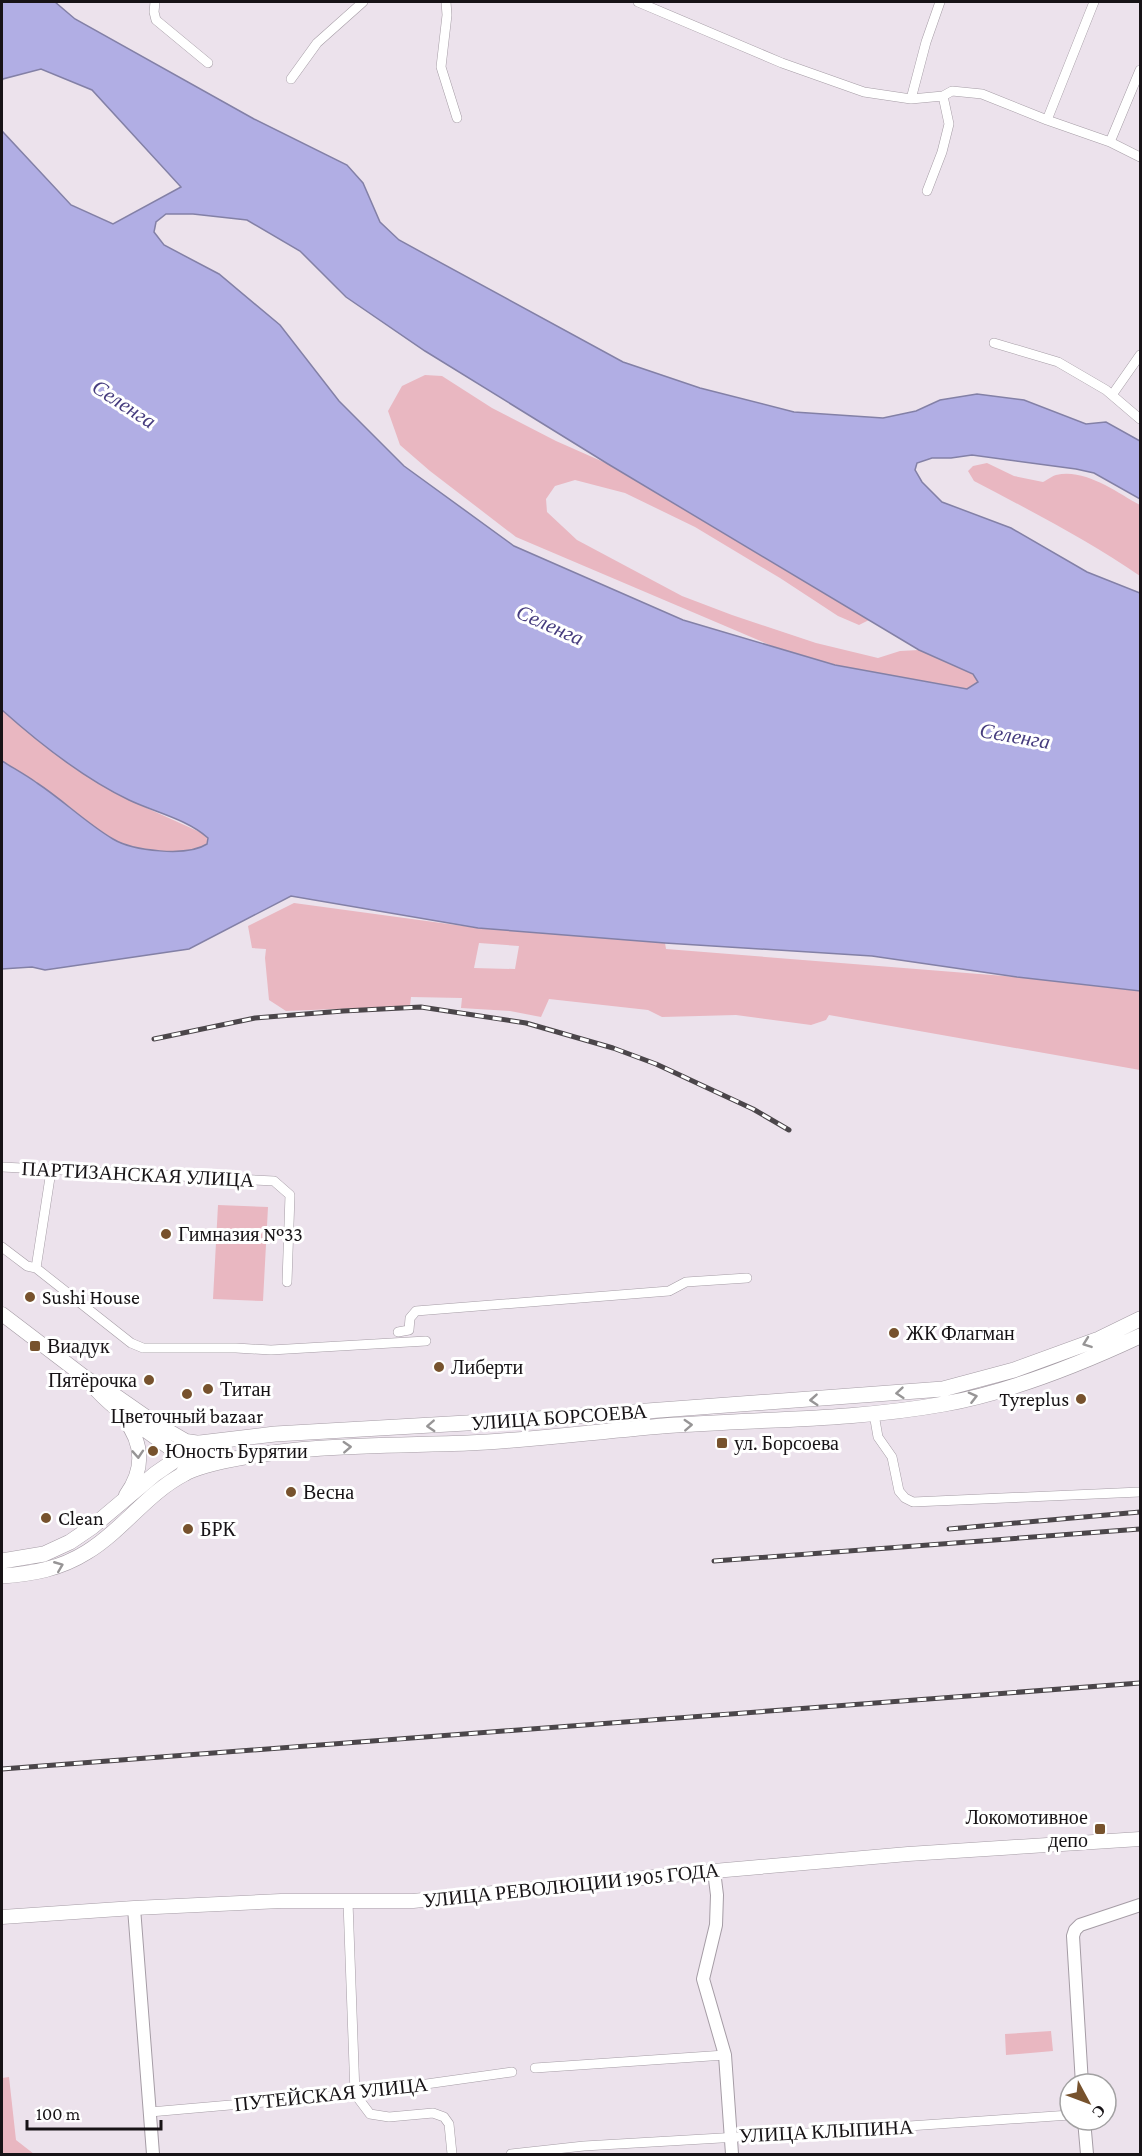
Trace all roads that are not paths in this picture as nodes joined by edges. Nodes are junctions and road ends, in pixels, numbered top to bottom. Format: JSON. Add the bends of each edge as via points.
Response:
{"nodes":[{"id":1,"x":155,"y":2,"type":"edge"},
{"id":2,"x":363,"y":2,"type":"edge"},
{"id":3,"x":446,"y":2,"type":"edge"},
{"id":4,"x":638,"y":2,"type":"edge"},
{"id":5,"x":940,"y":2,"type":"edge"},
{"id":6,"x":1094,"y":2,"type":"edge"},
{"id":7,"x":208,"y":63,"type":"dead end"},
{"id":8,"x":1140,"y":70,"type":"edge"},
{"id":9,"x":291,"y":79,"type":"dead end"},
{"id":10,"x":943,"y":96,"type":"junction"},
{"id":11,"x":911,"y":99,"type":"junction"},
{"id":12,"x":457,"y":118,"type":"dead end"},
{"id":13,"x":1047,"y":120,"type":"junction"},
{"id":14,"x":1110,"y":142,"type":"junction"},
{"id":15,"x":1140,"y":157,"type":"edge"},
{"id":16,"x":927,"y":191,"type":"dead end"},
{"id":17,"x":994,"y":343,"type":"dead end"},
{"id":18,"x":1140,"y":355,"type":"edge"},
{"id":19,"x":1112,"y":395,"type":"junction"},
{"id":20,"x":1140,"y":419,"type":"edge"},
{"id":21,"x":2,"y":1167,"type":"edge"},
{"id":22,"x":51,"y":1171,"type":"junction"},
{"id":23,"x":2,"y":1247,"type":"edge"},
{"id":24,"x":36,"y":1268,"type":"junction"},
{"id":25,"x":747,"y":1278,"type":"dead end"},
{"id":26,"x":287,"y":1282,"type":"dead end"},
{"id":27,"x":2,"y":1314,"type":"edge"},
{"id":28,"x":1140,"y":1319,"type":"edge"},
{"id":29,"x":2,"y":1322,"type":"edge"},
{"id":30,"x":398,"y":1332,"type":"dead end"},
{"id":31,"x":1140,"y":1336,"type":"edge"},
{"id":32,"x":426,"y":1341,"type":"dead end"},
{"id":33,"x":86,"y":1378,"type":"junction"},
{"id":34,"x":873,"y":1395,"type":"junction"},
{"id":35,"x":112,"y":1406,"type":"junction"},
{"id":36,"x":874,"y":1414,"type":"junction"},
{"id":37,"x":306,"y":1441,"type":"junction"},
{"id":38,"x":200,"y":1443,"type":"junction"},
{"id":39,"x":186,"y":1457,"type":"junction"},
{"id":40,"x":227,"y":1460,"type":"junction"},
{"id":41,"x":182,"y":1474,"type":"junction"},
{"id":42,"x":1140,"y":1492,"type":"edge"},
{"id":43,"x":123,"y":1499,"type":"junction"},
{"id":44,"x":2,"y":1561,"type":"edge"},
{"id":45,"x":2,"y":1576,"type":"edge"},
{"id":46,"x":1140,"y":1839,"type":"edge"},
{"id":47,"x":714,"y":1870,"type":"junction"},
{"id":48,"x":348,"y":1902,"type":"junction"},
{"id":49,"x":1140,"y":1905,"type":"edge"},
{"id":50,"x":135,"y":1908,"type":"junction"},
{"id":51,"x":2,"y":1917,"type":"edge"},
{"id":52,"x":725,"y":2055,"type":"junction"},
{"id":53,"x":535,"y":2068,"type":"dead end"},
{"id":54,"x":512,"y":2072,"type":"dead end"},
{"id":55,"x":1081,"y":2072,"type":"edge"},
{"id":56,"x":355,"y":2094,"type":"junction"},
{"id":57,"x":150,"y":2112,"type":"junction"},
{"id":58,"x":1058,"y":2116,"type":"edge"},
{"id":59,"x":1085,"y":2132,"type":"edge"},
{"id":60,"x":730,"y":2136,"type":"junction"},
{"id":61,"x":153,"y":2154,"type":"edge"},
{"id":62,"x":452,"y":2154,"type":"edge"},
{"id":63,"x":511,"y":2154,"type":"edge"},
{"id":64,"x":732,"y":2154,"type":"edge"},
{"id":65,"x":1087,"y":2154,"type":"edge"}],
"edges":[{"from":1,"to":7,"type":"street","via":[[156,20]]},
{"from":2,"to":9,"type":"street","via":[[317,43]]},
{"from":3,"to":12,"type":"street","via":[[441,67]]},
{"from":4,"to":11,"type":"street","via":[[822,78],[864,92]]},
{"from":5,"to":11,"type":"street"},
{"from":6,"to":13,"type":"street"},
{"from":8,"to":14,"type":"street"},
{"from":10,"to":11,"type":"street"},
{"from":10,"to":13,"type":"street","via":[[952,91],[982,94]]},
{"from":10,"to":16,"type":"street","via":[[949,124]]},
{"from":13,"to":14,"type":"street"},
{"from":14,"to":15,"type":"street"},
{"from":17,"to":19,"type":"street","via":[[1058,362]]},
{"from":18,"to":19,"type":"street"},
{"from":19,"to":20,"type":"street"},
{"from":21,"to":22,"type":"street","name":"ПАРТИЗАНСКАЯ УЛИЦА"},
{"from":22,"to":24,"type":"street"},
{"from":22,"to":26,"type":"street","name":"ПАРТИЗАНСКАЯ УЛИЦА","via":[[274,1181],[290,1195]]},
{"from":23,"to":24,"type":"street","via":[[27,1266]]},
{"from":24,"to":32,"type":"street","via":[[143,1348],[271,1350]]},
{"from":25,"to":30,"type":"street","via":[[686,1282],[669,1292],[416,1311],[410,1318],[409,1330]]},
{"from":27,"to":33,"type":"main road"},
{"from":28,"to":34,"type":"main road","name":"УЛИЦА БОРСОЕВА","one_way":true,"via":[[1099,1339],[1014,1370],[943,1389]]},
{"from":29,"to":35,"type":"main road"},
{"from":36,"to":31,"type":"main road","name":"УЛИЦА БОРСОЕВА","one_way":true,"via":[[945,1404],[1018,1386]]},
{"from":33,"to":35,"type":"main road"},
{"from":33,"to":38,"type":"main road","via":[[176,1436]]},
{"from":34,"to":36,"type":"main road"},
{"from":34,"to":37,"type":"main road","name":"УЛИЦА БОРСОЕВА","one_way":true},
{"from":35,"to":39,"type":"main road"},
{"from":35,"to":43,"type":"main road","one_way":true,"via":[[137,1441],[139,1472]]},
{"from":37,"to":36,"type":"main road","name":"УЛИЦА БОРСОЕВА","one_way":true,"via":[[471,1442]]},
{"from":36,"to":42,"type":"street","via":[[878,1437],[892,1457],[899,1491],[912,1502]]},
{"from":37,"to":38,"type":"main road","name":"УЛИЦА БОРСОЕВА","via":[[275,1434]]},
{"from":37,"to":40,"type":"main road","name":"УЛИЦА БОРСОЕВА"},
{"from":38,"to":39,"type":"main road","name":"УЛИЦА БОРСОЕВА"},
{"from":39,"to":40,"type":"main road"},
{"from":39,"to":41,"type":"main road"},
{"from":39,"to":43,"type":"main road","name":"УЛИЦА БОРСОЕВА"},
{"from":40,"to":41,"type":"main road","name":"УЛИЦА БОРСОЕВА"},
{"from":45,"to":41,"type":"main road","name":"УЛИЦА БОРСОЕВА","one_way":true,"via":[[40,1572],[86,1553]]},
{"from":43,"to":44,"type":"main road","name":"УЛИЦА БОРСОЕВА","via":[[70,1542],[44,1554]]},
{"from":46,"to":47,"type":"main road","name":"УЛИЦА РЕВОЛЮЦИИ 1905 ГОДА"},
{"from":47,"to":48,"type":"main road","name":"УЛИЦА РЕВОЛЮЦИИ 1905 ГОДА","via":[[413,1900]]},
{"from":47,"to":52,"type":"street","via":[[716,1925],[703,1979]]},
{"from":48,"to":50,"type":"main road","name":"УЛИЦА РЕВОЛЮЦИИ 1905 ГОДА"},
{"from":48,"to":56,"type":"street"},
{"from":49,"to":55,"type":"street","via":[[1075,1929]]},
{"from":50,"to":51,"type":"main road","name":"УЛИЦА РЕВОЛЮЦИИ 1905 ГОДА"},
{"from":50,"to":57,"type":"street"},
{"from":52,"to":53,"type":"street"},
{"from":52,"to":60,"type":"street"},
{"from":54,"to":56,"type":"street","name":"ПУТЕЙСКАЯ УЛИЦА"},
{"from":56,"to":57,"type":"street","name":"ПУТЕЙСКАЯ УЛИЦА"},
{"from":56,"to":62,"type":"street","via":[[370,2114],[389,2117],[433,2113],[444,2117],[449,2124]]},
{"from":57,"to":61,"type":"street"},
{"from":58,"to":60,"type":"street","name":"УЛИЦА КЛЫПИНА"},
{"from":59,"to":65,"type":"street"},
{"from":60,"to":63,"type":"street","name":"УЛИЦА КЛЫПИНА"},
{"from":60,"to":64,"type":"street"}]}
